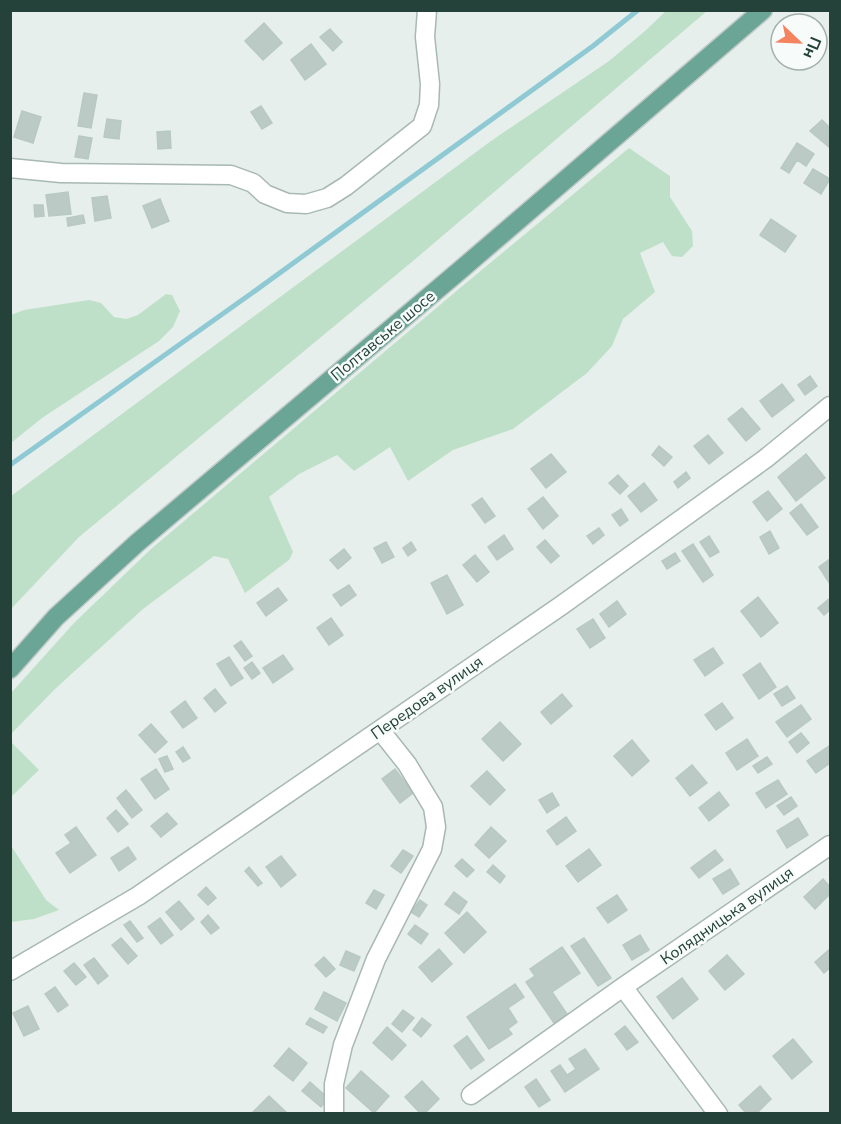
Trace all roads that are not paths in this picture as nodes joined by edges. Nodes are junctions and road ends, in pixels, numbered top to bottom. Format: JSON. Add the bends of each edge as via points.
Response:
{"nodes":[{"id":1,"x":427,"y":10,"type":"edge"},
{"id":2,"x":763,"y":10,"type":"edge"},
{"id":3,"x":10,"y":168,"type":"edge"},
{"id":4,"x":831,"y":406,"type":"edge"},
{"id":5,"x":10,"y":669,"type":"edge"},
{"id":6,"x":380,"y":730,"type":"junction"},
{"id":7,"x":831,"y":845,"type":"edge"},
{"id":8,"x":14,"y":966,"type":"edge"},
{"id":9,"x":623,"y":987,"type":"junction"},
{"id":10,"x":471,"y":1095,"type":"dead end"},
{"id":11,"x":334,"y":1113,"type":"edge"},
{"id":12,"x":718,"y":1113,"type":"edge"}],
"edges":[{"from":1,"to":3,"type":"street","via":[[425,37],[430,84],[422,126],[327,198],[287,204],[265,194],[253,183],[231,176],[61,173]]},
{"from":2,"to":5,"type":"main road","name":"Полтавське шосе","via":[[137,543],[56,616]]},
{"from":4,"to":6,"type":"street","name":"Передова вулиця","via":[[765,459],[562,605]]},
{"from":6,"to":8,"type":"street","name":"Передова вулиця","via":[[138,896]]},
{"from":6,"to":11,"type":"street","via":[[433,807],[436,827],[432,849],[376,959],[344,1045],[334,1084]]},
{"from":7,"to":9,"type":"street","name":"Колядницька вулиця"},
{"from":9,"to":10,"type":"street","name":"Колядницька вулиця"},
{"from":9,"to":12,"type":"street"}]}
